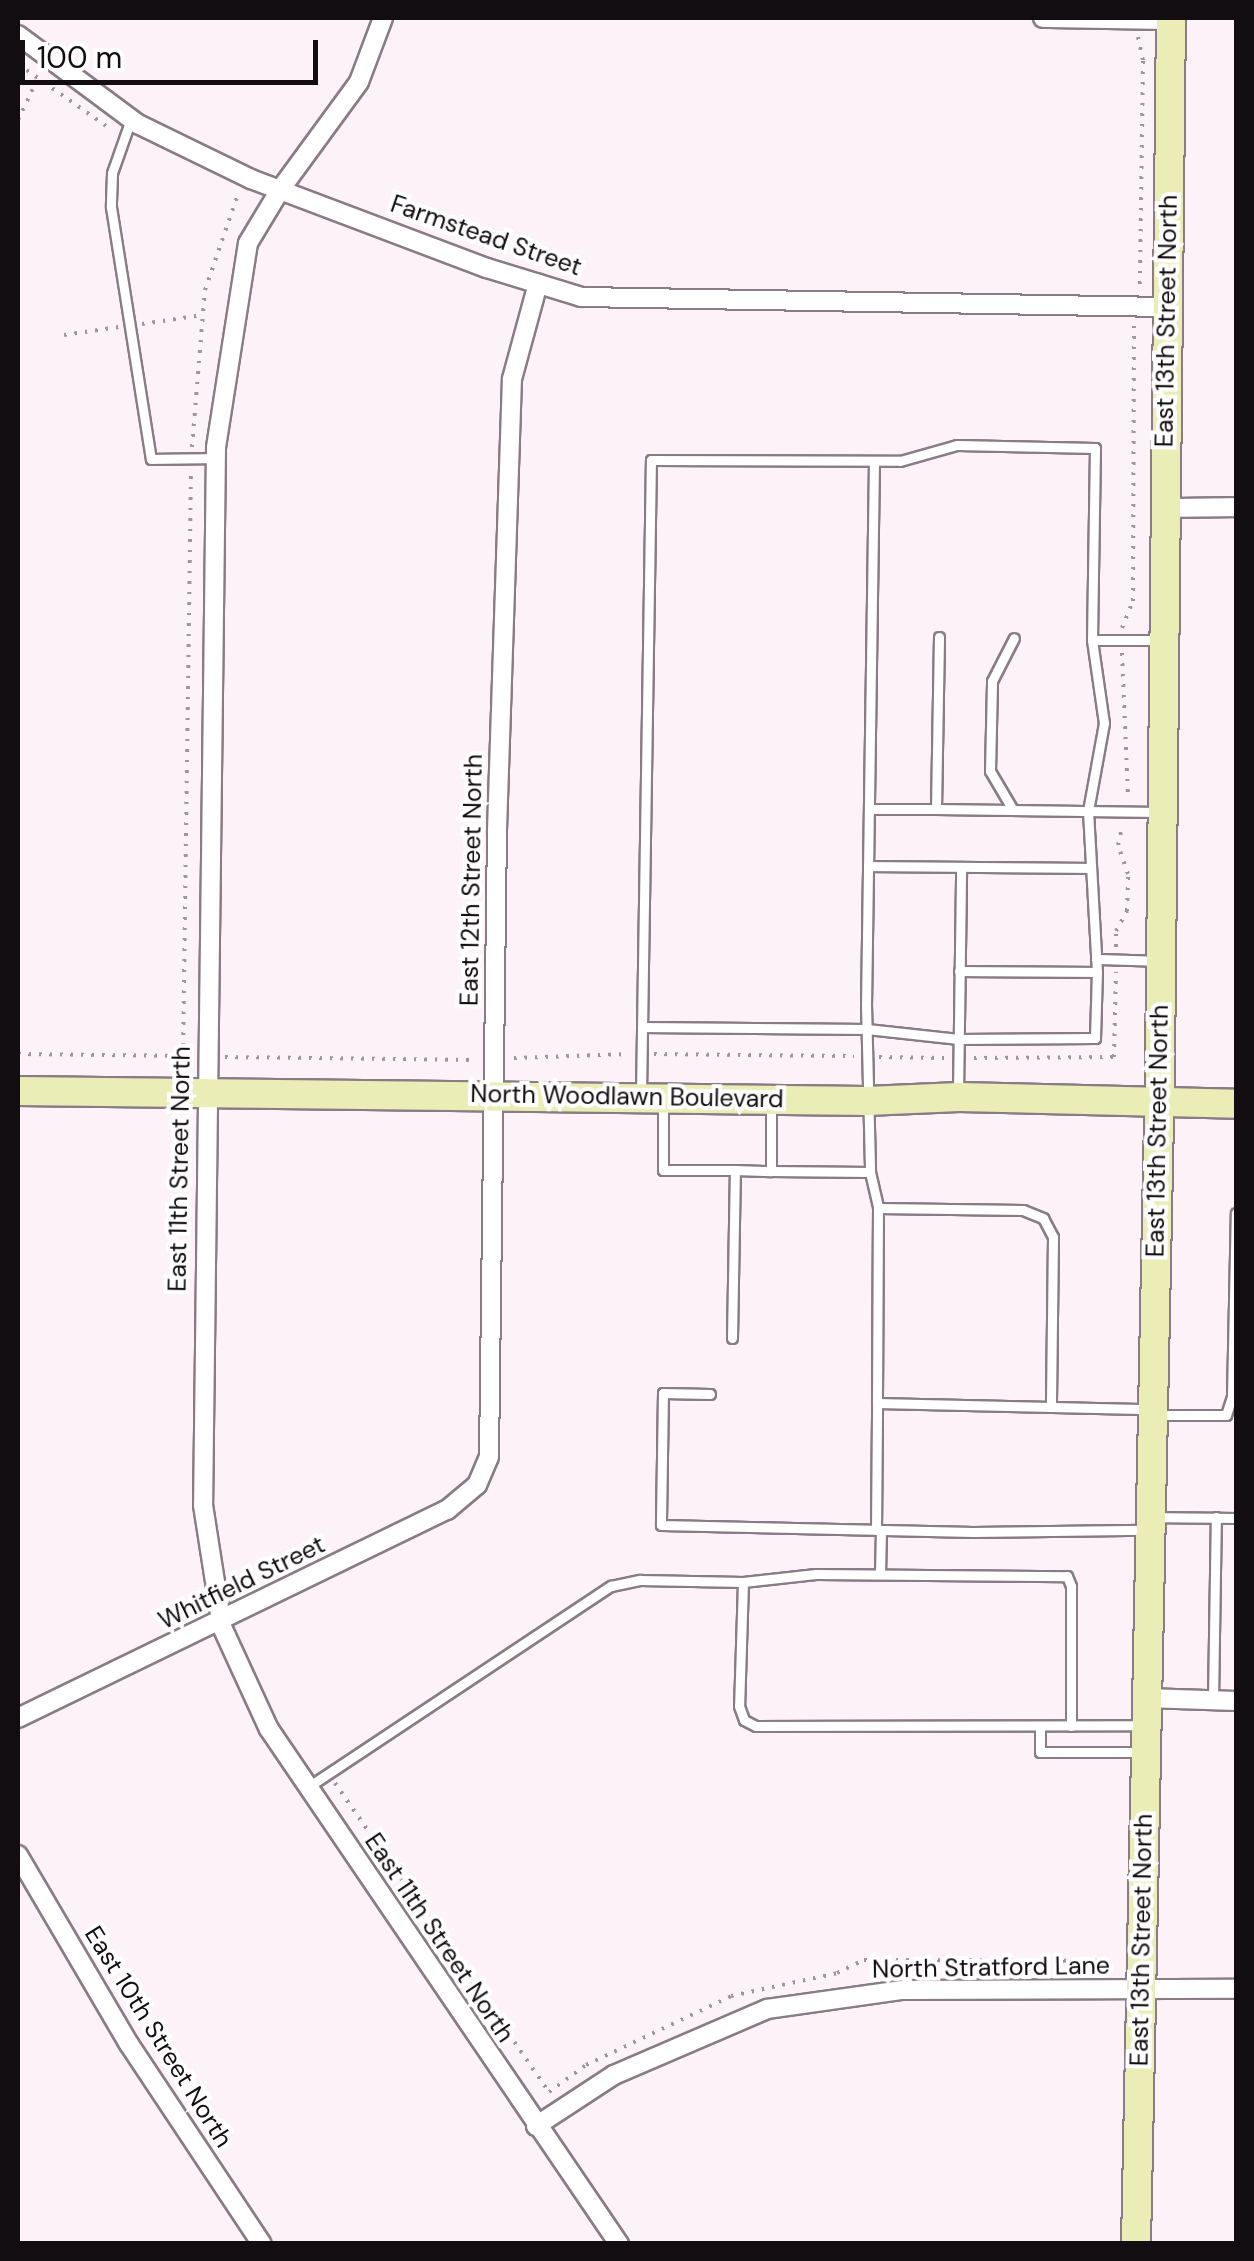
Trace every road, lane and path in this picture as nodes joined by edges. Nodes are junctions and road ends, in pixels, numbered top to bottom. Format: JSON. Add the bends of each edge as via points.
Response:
{"nodes":[{"id":1,"x":384,"y":18,"type":"edge"},
{"id":2,"x":1043,"y":18,"type":"edge"},
{"id":3,"x":1136,"y":19,"type":"edge"},
{"id":4,"x":1171,"y":19,"type":"edge"},
{"id":5,"x":18,"y":35,"type":"edge"},
{"id":6,"x":18,"y":64,"type":"edge"},
{"id":7,"x":37,"y":80,"type":"junction"},
{"id":8,"x":18,"y":120,"type":"edge"},
{"id":9,"x":128,"y":128,"type":"junction"},
{"id":10,"x":224,"y":188,"type":"dead end"},
{"id":11,"x":280,"y":190,"type":"junction"},
{"id":12,"x":538,"y":284,"type":"junction"},
{"id":13,"x":1136,"y":307,"type":"junction"},
{"id":14,"x":1167,"y":307,"type":"junction"},
{"id":15,"x":192,"y":458,"type":"junction"},
{"id":16,"x":216,"y":458,"type":"junction"},
{"id":17,"x":874,"y":461,"type":"junction"},
{"id":18,"x":1236,"y":507,"type":"edge"},
{"id":19,"x":1165,"y":508,"type":"junction"},
{"id":20,"x":938,"y":637,"type":"dead end"},
{"id":21,"x":1014,"y":638,"type":"dead end"},
{"id":22,"x":1092,"y":640,"type":"junction"},
{"id":23,"x":1121,"y":640,"type":"junction"},
{"id":24,"x":1164,"y":640,"type":"junction"},
{"id":25,"x":869,"y":809,"type":"junction"},
{"id":26,"x":936,"y":809,"type":"junction"},
{"id":27,"x":1013,"y":810,"type":"junction"},
{"id":28,"x":1088,"y":811,"type":"junction"},
{"id":29,"x":1125,"y":811,"type":"junction"},
{"id":30,"x":1162,"y":812,"type":"junction"},
{"id":31,"x":868,"y":866,"type":"junction"},
{"id":32,"x":960,"y":866,"type":"junction"},
{"id":33,"x":1091,"y":868,"type":"junction"},
{"id":34,"x":1096,"y":959,"type":"junction"},
{"id":35,"x":1116,"y":960,"type":"junction"},
{"id":36,"x":1161,"y":961,"type":"junction"},
{"id":37,"x":959,"y":971,"type":"junction"},
{"id":38,"x":1096,"y":972,"type":"junction"},
{"id":39,"x":1000,"y":1024,"type":"dead end"},
{"id":40,"x":1031,"y":1024,"type":"dead end"},
{"id":41,"x":1064,"y":1024,"type":"dead end"},
{"id":42,"x":642,"y":1026,"type":"junction"},
{"id":43,"x":867,"y":1030,"type":"junction"},
{"id":44,"x":1064,"y":1038,"type":"junction"},
{"id":45,"x":1000,"y":1039,"type":"junction"},
{"id":46,"x":1032,"y":1039,"type":"junction"},
{"id":47,"x":958,"y":1040,"type":"junction"},
{"id":48,"x":18,"y":1054,"type":"edge"},
{"id":49,"x":642,"y":1054,"type":"junction"},
{"id":50,"x":183,"y":1056,"type":"junction"},
{"id":51,"x":867,"y":1056,"type":"junction"},
{"id":52,"x":206,"y":1057,"type":"junction"},
{"id":53,"x":958,"y":1058,"type":"junction"},
{"id":54,"x":494,"y":1060,"type":"junction"},
{"id":55,"x":18,"y":1090,"type":"edge"},
{"id":56,"x":206,"y":1090,"type":"junction"},
{"id":57,"x":494,"y":1094,"type":"junction"},
{"id":58,"x":652,"y":1097,"type":"junction"},
{"id":59,"x":958,"y":1097,"type":"junction"},
{"id":60,"x":771,"y":1099,"type":"junction"},
{"id":61,"x":867,"y":1101,"type":"junction"},
{"id":62,"x":1159,"y":1101,"type":"junction"},
{"id":63,"x":1236,"y":1104,"type":"edge"},
{"id":64,"x":735,"y":1170,"type":"junction"},
{"id":65,"x":771,"y":1171,"type":"junction"},
{"id":66,"x":870,"y":1172,"type":"junction"},
{"id":67,"x":878,"y":1208,"type":"junction"},
{"id":68,"x":1236,"y":1214,"type":"edge"},
{"id":69,"x":732,"y":1338,"type":"dead end"},
{"id":70,"x":710,"y":1394,"type":"dead end"},
{"id":71,"x":877,"y":1403,"type":"junction"},
{"id":72,"x":1052,"y":1407,"type":"junction"},
{"id":73,"x":1152,"y":1412,"type":"junction"},
{"id":74,"x":1231,"y":1415,"type":"edge"},
{"id":75,"x":479,"y":1480,"type":"joint"},
{"id":76,"x":1216,"y":1517,"type":"junction"},
{"id":77,"x":1236,"y":1518,"type":"edge"},
{"id":78,"x":1150,"y":1523,"type":"junction"},
{"id":79,"x":879,"y":1530,"type":"junction"},
{"id":80,"x":880,"y":1574,"type":"junction"},
{"id":81,"x":743,"y":1582,"type":"junction"},
{"id":82,"x":221,"y":1621,"type":"junction"},
{"id":83,"x":1213,"y":1700,"type":"junction"},
{"id":84,"x":1236,"y":1700,"type":"edge"},
{"id":85,"x":18,"y":1718,"type":"edge"},
{"id":86,"x":1146,"y":1725,"type":"junction"},
{"id":87,"x":1040,"y":1726,"type":"junction"},
{"id":88,"x":1070,"y":1726,"type":"junction"},
{"id":89,"x":328,"y":1773,"type":"junction"},
{"id":90,"x":308,"y":1787,"type":"junction"},
{"id":91,"x":18,"y":1855,"type":"edge"},
{"id":92,"x":1100,"y":1962,"type":"dead end"},
{"id":93,"x":1236,"y":1989,"type":"edge"},
{"id":94,"x":1140,"y":1990,"type":"junction"},
{"id":95,"x":536,"y":2126,"type":"junction"},
{"id":96,"x":262,"y":2244,"type":"edge"},
{"id":97,"x":619,"y":2244,"type":"edge"},
{"id":98,"x":1136,"y":2244,"type":"edge"}],
"edges":[{"from":1,"to":11,"type":"street","name":"East 11th Street North","via":[[359,82]]},
{"from":2,"to":3,"type":"street"},
{"from":3,"to":4,"type":"street"},
{"from":3,"to":13,"type":"path","via":[[1144,159],[1143,272]]},
{"from":4,"to":14,"type":"main road","name":"East 13th Street North"},
{"from":5,"to":9,"type":"street","name":"Farmstead Street"},
{"from":6,"to":7,"type":"path"},
{"from":7,"to":8,"type":"path"},
{"from":7,"to":9,"type":"path"},
{"from":9,"to":11,"type":"street","name":"Farmstead Street"},
{"from":9,"to":15,"type":"lane","via":[[112,173],[112,207],[150,460]]},
{"from":10,"to":15,"type":"path","via":[[240,196],[205,290]]},
{"from":11,"to":12,"type":"street","name":"Farmstead Street"},
{"from":11,"to":16,"type":"street","name":"East 11th Street North","via":[[248,243]]},
{"from":12,"to":13,"type":"street","name":"Farmstead Street","via":[[582,297]]},
{"from":12,"to":54,"type":"street","name":"East 12th Street North","via":[[512,379]]},
{"from":13,"to":14,"type":"street","name":"Farmstead Street"},
{"from":13,"to":23,"type":"path","via":[[1133,600],[1122,619]]},
{"from":14,"to":19,"type":"main road","name":"East 13th Street North"},
{"from":15,"to":16,"type":"lane"},
{"from":15,"to":50,"type":"path"},
{"from":16,"to":52,"type":"street","name":"East 11th Street North"},
{"from":17,"to":22,"type":"lane","via":[[957,445],[1095,448]]},
{"from":17,"to":25,"type":"lane"},
{"from":17,"to":42,"type":"lane","via":[[652,460]]},
{"from":18,"to":19,"type":"street"},
{"from":19,"to":24,"type":"main road","name":"East 13th Street North"},
{"from":20,"to":26,"type":"lane"},
{"from":21,"to":27,"type":"lane","via":[[992,681],[990,772]]},
{"from":22,"to":23,"type":"lane"},
{"from":22,"to":28,"type":"lane","via":[[1104,723]]},
{"from":23,"to":24,"type":"lane"},
{"from":23,"to":29,"type":"path"},
{"from":24,"to":30,"type":"main road","name":"East 13th Street North"},
{"from":25,"to":26,"type":"lane"},
{"from":25,"to":31,"type":"lane"},
{"from":26,"to":27,"type":"lane"},
{"from":27,"to":28,"type":"lane"},
{"from":28,"to":29,"type":"lane"},
{"from":28,"to":33,"type":"lane"},
{"from":29,"to":30,"type":"lane"},
{"from":29,"to":35,"type":"path","via":[[1118,846],[1128,874],[1127,911],[1116,931]]},
{"from":30,"to":36,"type":"main road","name":"East 13th Street North"},
{"from":31,"to":32,"type":"lane"},
{"from":31,"to":43,"type":"lane"},
{"from":32,"to":33,"type":"lane"},
{"from":32,"to":37,"type":"lane"},
{"from":33,"to":34,"type":"lane"},
{"from":34,"to":35,"type":"lane"},
{"from":34,"to":38,"type":"lane"},
{"from":35,"to":36,"type":"lane"},
{"from":35,"to":53,"type":"path","via":[[1114,1056]]},
{"from":36,"to":62,"type":"main road","name":"East 13th Street North"},
{"from":37,"to":38,"type":"lane","via":[[1032,977]]},
{"from":37,"to":47,"type":"lane"},
{"from":38,"to":44,"type":"lane","via":[[1095,1038]]},
{"from":39,"to":45,"type":"lane"},
{"from":40,"to":46,"type":"lane"},
{"from":41,"to":44,"type":"lane"},
{"from":42,"to":43,"type":"lane"},
{"from":42,"to":49,"type":"lane"},
{"from":43,"to":47,"type":"lane"},
{"from":43,"to":51,"type":"lane"},
{"from":44,"to":46,"type":"lane"},
{"from":45,"to":46,"type":"lane"},
{"from":45,"to":47,"type":"lane"},
{"from":47,"to":53,"type":"lane"},
{"from":48,"to":50,"type":"path"},
{"from":49,"to":51,"type":"path"},
{"from":49,"to":54,"type":"path"},
{"from":49,"to":58,"type":"lane"},
{"from":50,"to":52,"type":"path"},
{"from":51,"to":53,"type":"path"},
{"from":51,"to":61,"type":"lane"},
{"from":52,"to":54,"type":"path"},
{"from":52,"to":56,"type":"street","name":"East 11th Street North"},
{"from":53,"to":59,"type":"lane"},
{"from":54,"to":57,"type":"street","name":"East 12th Street North"},
{"from":55,"to":56,"type":"main road","name":"North Woodlawn Boulevard"},
{"from":56,"to":57,"type":"main road","name":"North Woodlawn Boulevard"},
{"from":56,"to":82,"type":"street","name":"East 11th Street North","via":[[203,1506]]},
{"from":57,"to":58,"type":"main road","name":"North Woodlawn Boulevard"},
{"from":57,"to":75,"type":"street","name":"East 12th Street North","via":[[489,1457]]},
{"from":58,"to":60,"type":"main road","name":"North Woodlawn Boulevard"},
{"from":58,"to":64,"type":"lane","via":[[664,1170]]},
{"from":59,"to":61,"type":"main road","name":"North Woodlawn Boulevard"},
{"from":59,"to":62,"type":"main road","name":"North Woodlawn Boulevard"},
{"from":60,"to":61,"type":"main road","name":"North Woodlawn Boulevard"},
{"from":60,"to":65,"type":"lane"},
{"from":61,"to":66,"type":"lane"},
{"from":62,"to":63,"type":"main road","name":"North Woodlawn Boulevard"},
{"from":62,"to":73,"type":"main road","name":"East 13th Street North"},
{"from":64,"to":65,"type":"lane"},
{"from":64,"to":69,"type":"lane"},
{"from":65,"to":66,"type":"lane"},
{"from":66,"to":67,"type":"lane"},
{"from":67,"to":71,"type":"lane"},
{"from":67,"to":72,"type":"lane","via":[[1022,1210],[1044,1218],[1053,1237]]},
{"from":68,"to":74,"type":"lane"},
{"from":70,"to":79,"type":"lane","via":[[662,1393],[661,1526]]},
{"from":71,"to":72,"type":"lane"},
{"from":71,"to":79,"type":"lane"},
{"from":72,"to":73,"type":"lane"},
{"from":73,"to":74,"type":"lane"},
{"from":73,"to":78,"type":"main road","name":"East 13th Street North"},
{"from":75,"to":82,"type":"street","name":"Whitfield Street","via":[[448,1510]]},
{"from":76,"to":77,"type":"lane"},
{"from":76,"to":78,"type":"lane"},
{"from":76,"to":83,"type":"lane"},
{"from":78,"to":79,"type":"lane"},
{"from":78,"to":86,"type":"main road","name":"East 13th Street North"},
{"from":79,"to":80,"type":"lane"},
{"from":80,"to":81,"type":"lane"},
{"from":80,"to":88,"type":"lane","via":[[1067,1576]]},
{"from":81,"to":87,"type":"lane","via":[[740,1706],[744,1720],[756,1726]]},
{"from":81,"to":89,"type":"lane","via":[[640,1580],[611,1586]]},
{"from":82,"to":85,"type":"street","name":"Whitfield Street"},
{"from":82,"to":90,"type":"street","name":"East 11th Street North","via":[[268,1729]]},
{"from":83,"to":84,"type":"street"},
{"from":83,"to":86,"type":"street"},
{"from":86,"to":87,"type":"lane","via":[[1040,1752]]},
{"from":86,"to":88,"type":"lane"},
{"from":86,"to":94,"type":"main road","name":"East 13th Street North"},
{"from":87,"to":88,"type":"lane"},
{"from":89,"to":90,"type":"lane"},
{"from":89,"to":92,"type":"path","via":[[550,2092],[586,2066],[731,1996],[837,1974],[864,1960]]},
{"from":90,"to":95,"type":"street","name":"East 11th Street North"},
{"from":91,"to":96,"type":"street","name":"East 10th Street North","via":[[129,2044]]},
{"from":93,"to":94,"type":"street","name":"North Stratford Lane"},
{"from":94,"to":95,"type":"street","name":"North Stratford Lane","via":[[903,1990],[767,2008],[614,2074]]},
{"from":94,"to":98,"type":"main road","name":"East 13th Street North"},
{"from":95,"to":97,"type":"street","name":"East 11th Street North"}]}
